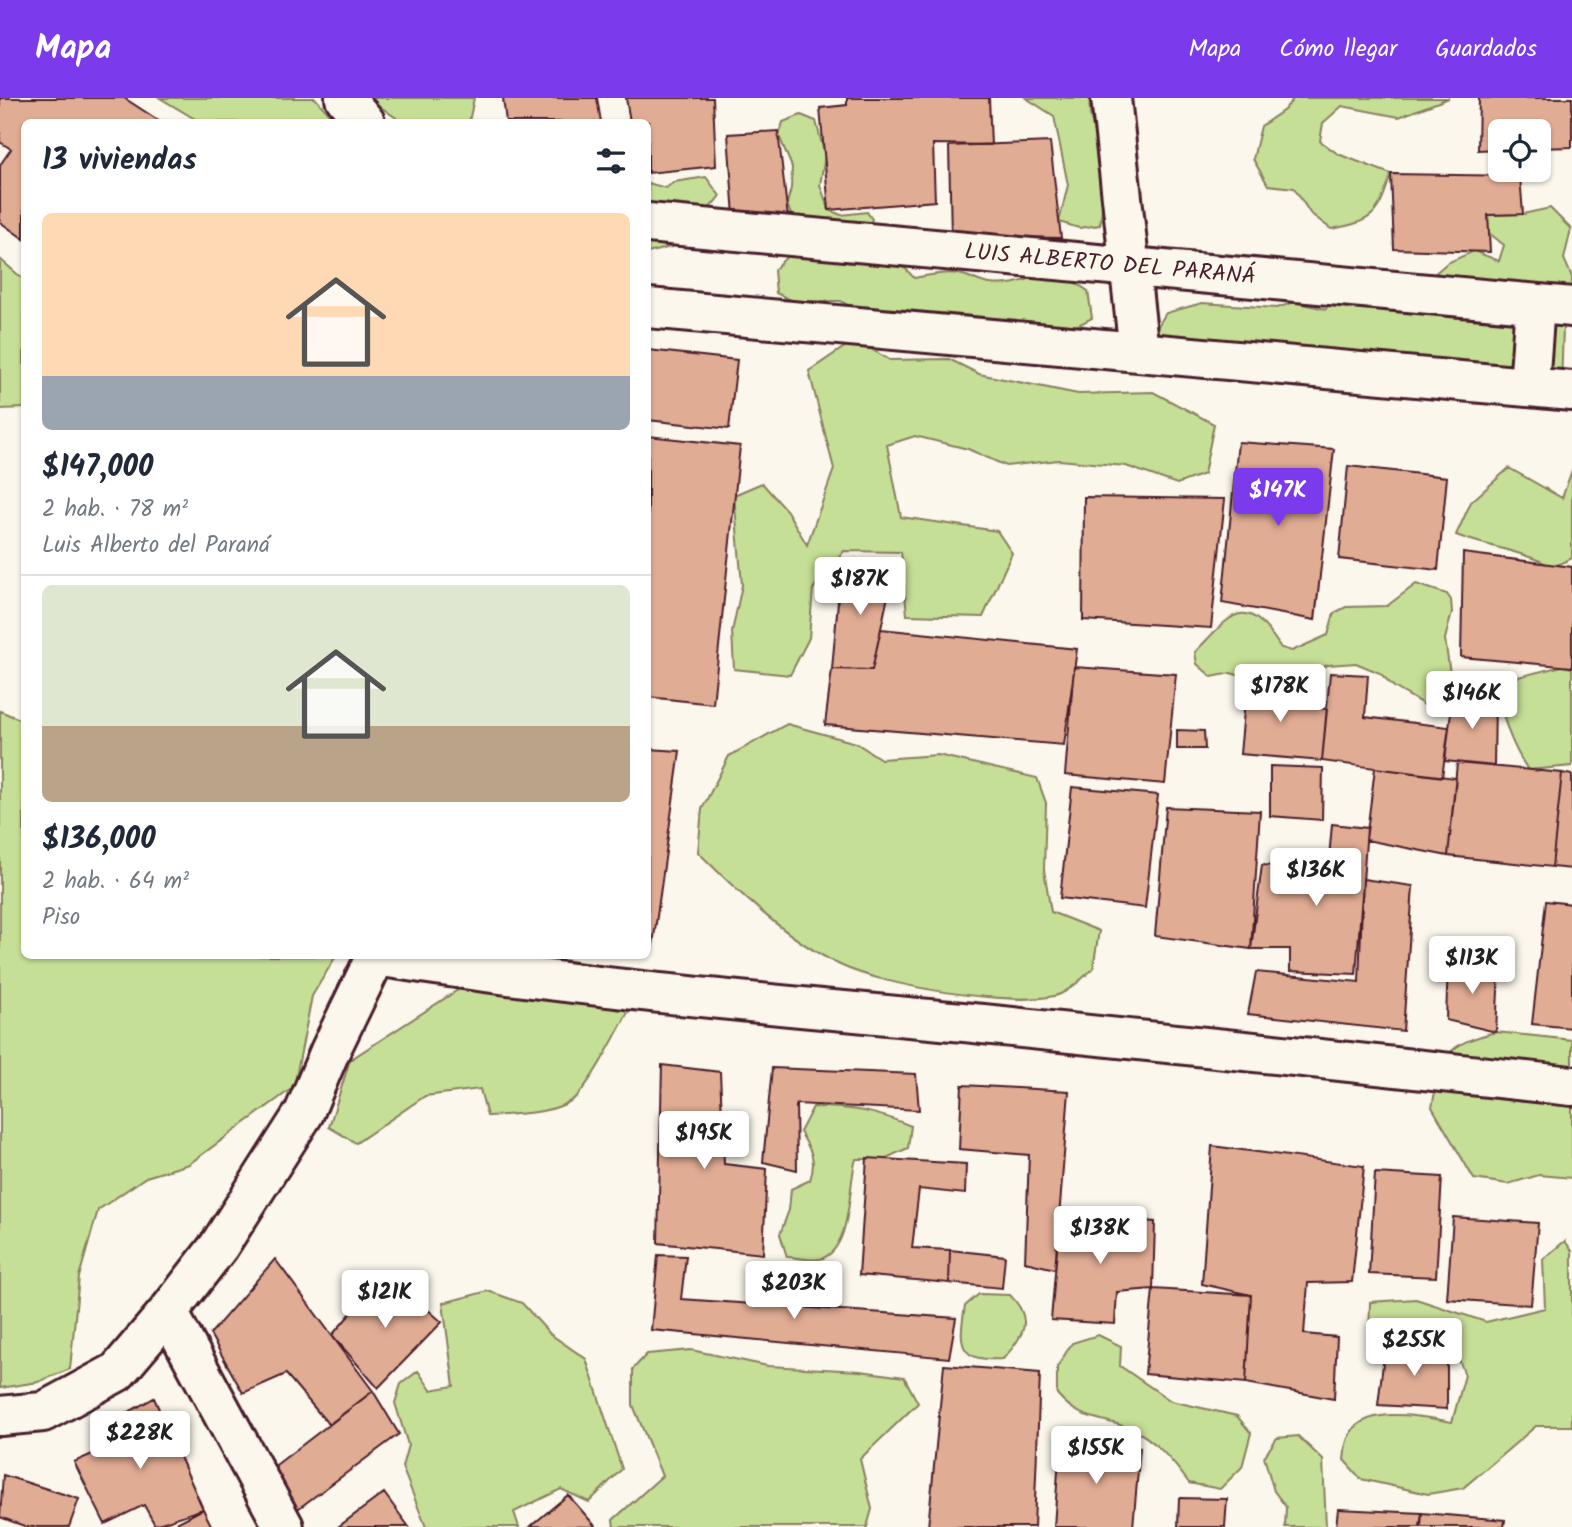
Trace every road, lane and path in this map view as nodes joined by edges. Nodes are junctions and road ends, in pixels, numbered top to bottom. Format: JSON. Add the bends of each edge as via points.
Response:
{"nodes":[{"id":1,"x":345,"y":98,"type":"edge"},
{"id":2,"x":1111,"y":98,"type":"edge"},
{"id":3,"x":362,"y":119,"type":"edge"},
{"id":4,"x":651,"y":223,"type":"edge"},
{"id":5,"x":1130,"y":267,"type":"junction"},
{"id":6,"x":1554,"y":306,"type":"edge"},
{"id":7,"x":651,"y":307,"type":"edge"},
{"id":8,"x":1139,"y":352,"type":"junction"},
{"id":9,"x":1529,"y":386,"type":"junction"},
{"id":10,"x":1572,"y":391,"type":"edge"},
{"id":11,"x":375,"y":959,"type":"edge"},
{"id":12,"x":395,"y":959,"type":"edge"},
{"id":13,"x":1572,"y":1086,"type":"edge"},
{"id":14,"x":168,"y":1312,"type":"junction"},
{"id":15,"x":0,"y":1416,"type":"edge"},
{"id":16,"x":284,"y":1527,"type":"edge"}],
"edges":[{"from":1,"to":3,"type":"street"},
{"from":2,"to":5,"type":"street"},
{"from":4,"to":5,"type":"street","name":"LUIS ALBERTO DEL PARANÁ"},
{"from":5,"to":6,"type":"street","name":"LUIS ALBERTO DEL PARANÁ"},
{"from":5,"to":8,"type":"street"},
{"from":6,"to":9,"type":"street"},
{"from":7,"to":8,"type":"street"},
{"from":8,"to":9,"type":"street"},
{"from":9,"to":10,"type":"street"},
{"from":11,"to":14,"type":"street","via":[[304,1113],[219,1246]]},
{"from":12,"to":13,"type":"street","via":[[639,992],[1181,1043]]},
{"from":14,"to":15,"type":"street","via":[[117,1372],[43,1412]]},
{"from":14,"to":16,"type":"street"}]}
